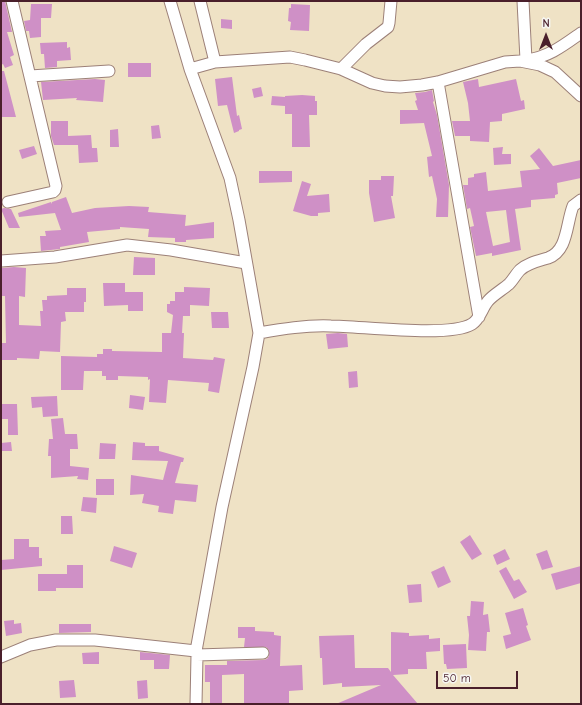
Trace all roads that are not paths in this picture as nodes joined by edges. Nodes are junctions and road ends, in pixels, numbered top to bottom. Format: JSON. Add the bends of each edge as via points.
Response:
{"nodes":[{"id":1,"x":12,"y":1,"type":"edge"},
{"id":2,"x":170,"y":1,"type":"edge"},
{"id":3,"x":200,"y":1,"type":"edge"},
{"id":4,"x":391,"y":1,"type":"edge"},
{"id":5,"x":523,"y":1,"type":"edge"},
{"id":6,"x":581,"y":33,"type":"edge"},
{"id":7,"x":523,"y":61,"type":"junction"},
{"id":8,"x":215,"y":62,"type":"junction"},
{"id":9,"x":190,"y":69,"type":"junction"},
{"id":10,"x":341,"y":69,"type":"junction"},
{"id":11,"x":108,"y":71,"type":"dead end"},
{"id":12,"x":30,"y":76,"type":"junction"},
{"id":13,"x":438,"y":82,"type":"junction"},
{"id":14,"x":581,"y":96,"type":"edge"},
{"id":15,"x":581,"y":200,"type":"edge"},
{"id":16,"x":8,"y":202,"type":"dead end"},
{"id":17,"x":1,"y":261,"type":"edge"},
{"id":18,"x":246,"y":263,"type":"junction"},
{"id":19,"x":479,"y":317,"type":"junction"},
{"id":20,"x":258,"y":333,"type":"junction"},
{"id":21,"x":196,"y":653,"type":"junction"},
{"id":22,"x":262,"y":653,"type":"dead end"},
{"id":23,"x":1,"y":657,"type":"edge"},
{"id":24,"x":196,"y":704,"type":"edge"}],
"edges":[{"from":1,"to":12,"type":"street"},
{"from":2,"to":9,"type":"street"},
{"from":3,"to":8,"type":"street"},
{"from":4,"to":10,"type":"street","via":[[388,27]]},
{"from":5,"to":7,"type":"street"},
{"from":6,"to":7,"type":"street","via":[[548,55]]},
{"from":7,"to":13,"type":"street","via":[[505,62]]},
{"from":7,"to":14,"type":"street","via":[[554,72]]},
{"from":8,"to":9,"type":"street"},
{"from":8,"to":10,"type":"street","via":[[290,58]]},
{"from":9,"to":18,"type":"street","via":[[230,178]]},
{"from":10,"to":13,"type":"street","via":[[385,86],[400,87]]},
{"from":11,"to":12,"type":"street"},
{"from":12,"to":16,"type":"street","via":[[55,179],[55,190]]},
{"from":13,"to":19,"type":"street"},
{"from":15,"to":19,"type":"street","via":[[573,206],[560,251],[521,269],[510,283],[489,300]]},
{"from":17,"to":18,"type":"street","via":[[55,257],[128,245]]},
{"from":18,"to":20,"type":"street"},
{"from":19,"to":20,"type":"street","via":[[463,328],[425,330],[330,326],[288,328]]},
{"from":20,"to":21,"type":"street","via":[[222,507]]},
{"from":21,"to":22,"type":"street"},
{"from":21,"to":23,"type":"street","via":[[95,640],[56,640]]},
{"from":21,"to":24,"type":"street"}]}
